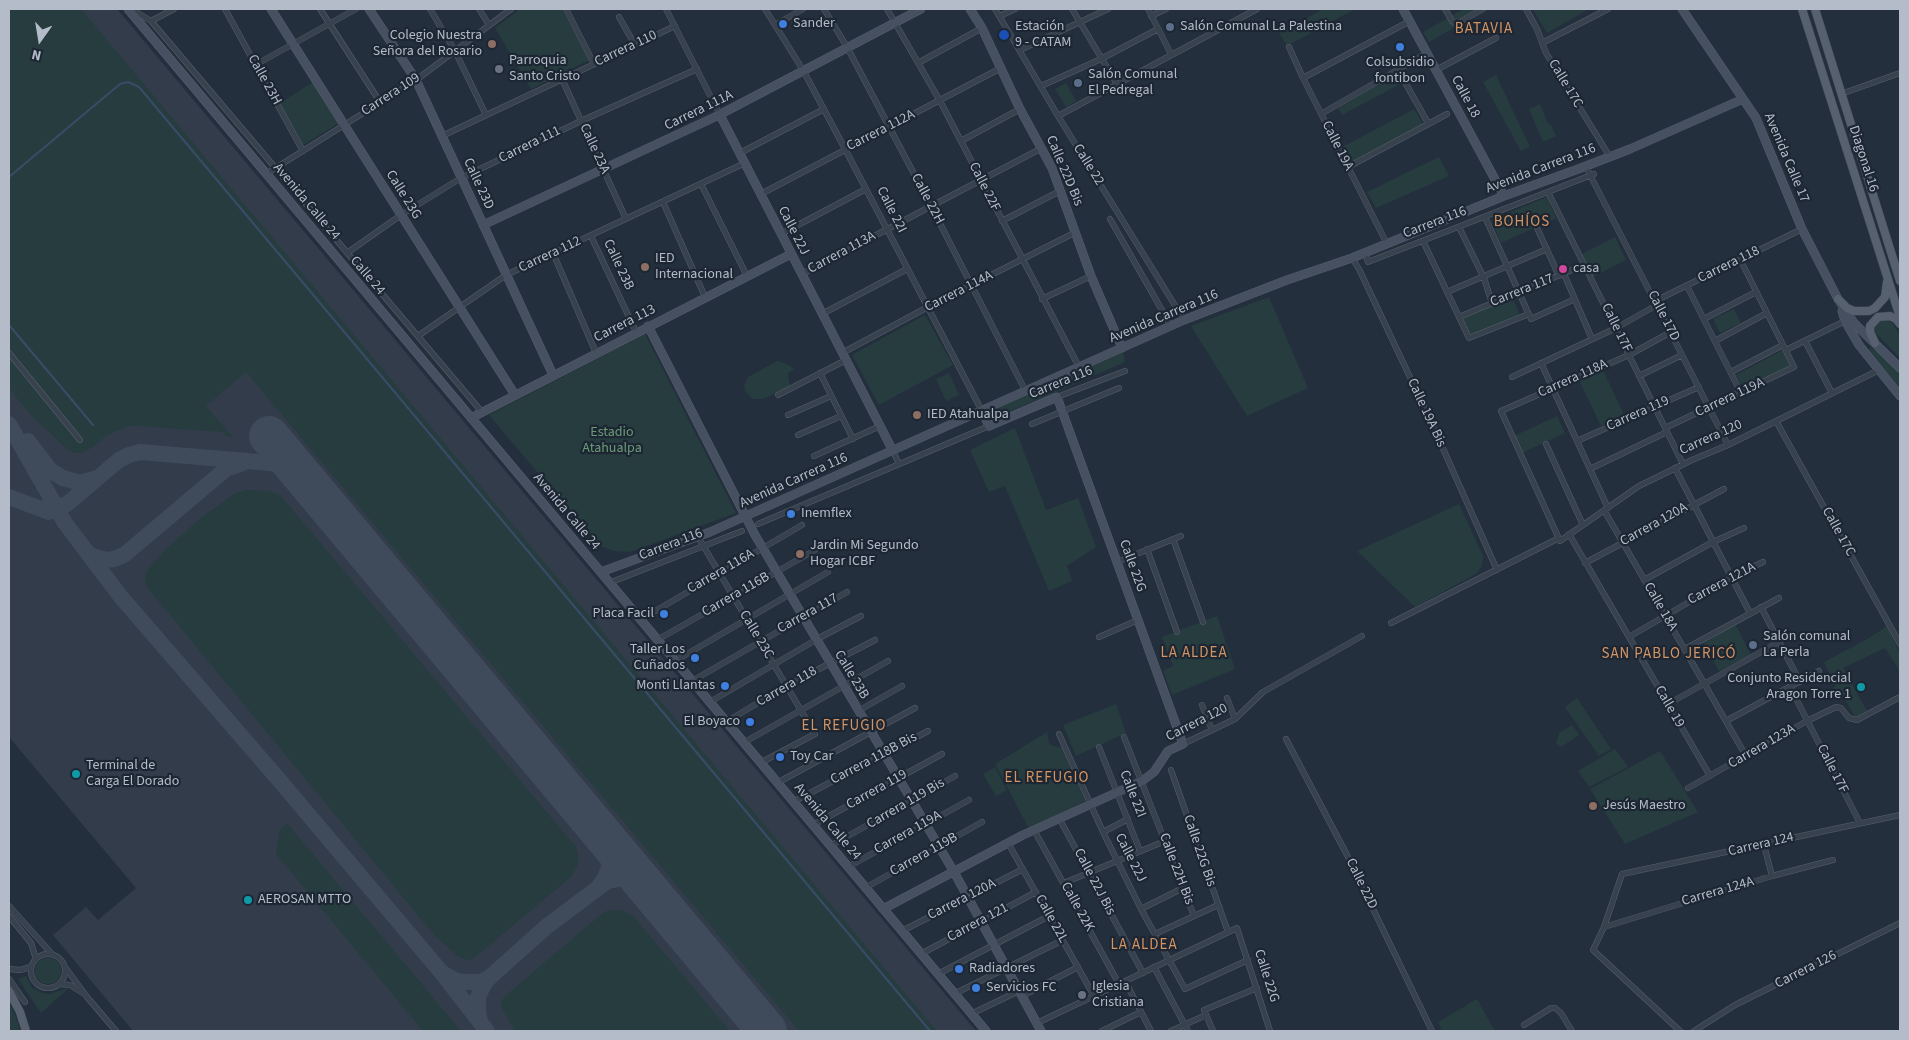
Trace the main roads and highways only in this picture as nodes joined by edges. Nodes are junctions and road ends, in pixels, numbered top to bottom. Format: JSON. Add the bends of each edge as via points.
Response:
{"nodes":[{"id":1,"x":1802,"y":9,"type":"edge"},
{"id":2,"x":1815,"y":9,"type":"edge"},
{"id":3,"x":1887,"y":278,"type":"junction"},
{"id":4,"x":1900,"y":280,"type":"edge"},
{"id":5,"x":1838,"y":299,"type":"road end"},
{"id":6,"x":1900,"y":316,"type":"edge"},
{"id":7,"x":1900,"y":324,"type":"edge"},
{"id":8,"x":1875,"y":343,"type":"road end"},
{"id":9,"x":9,"y":991,"type":"edge"},
{"id":10,"x":26,"y":1031,"type":"edge"}],
"edges":[{"from":1,"to":3,"type":"main road","name":"Diagonal 16"},
{"from":2,"to":4,"type":"main road","name":"Diagonal 16"},
{"from":3,"to":5,"type":"main road","via":[[1885,297],[1869,311],[1854,311]]},
{"from":3,"to":6,"type":"main road","name":"Diagonal 16"},
{"from":7,"to":8,"type":"main road","via":[[1890,316],[1878,317],[1870,326]]},
{"from":9,"to":10,"type":"main road"}]}
